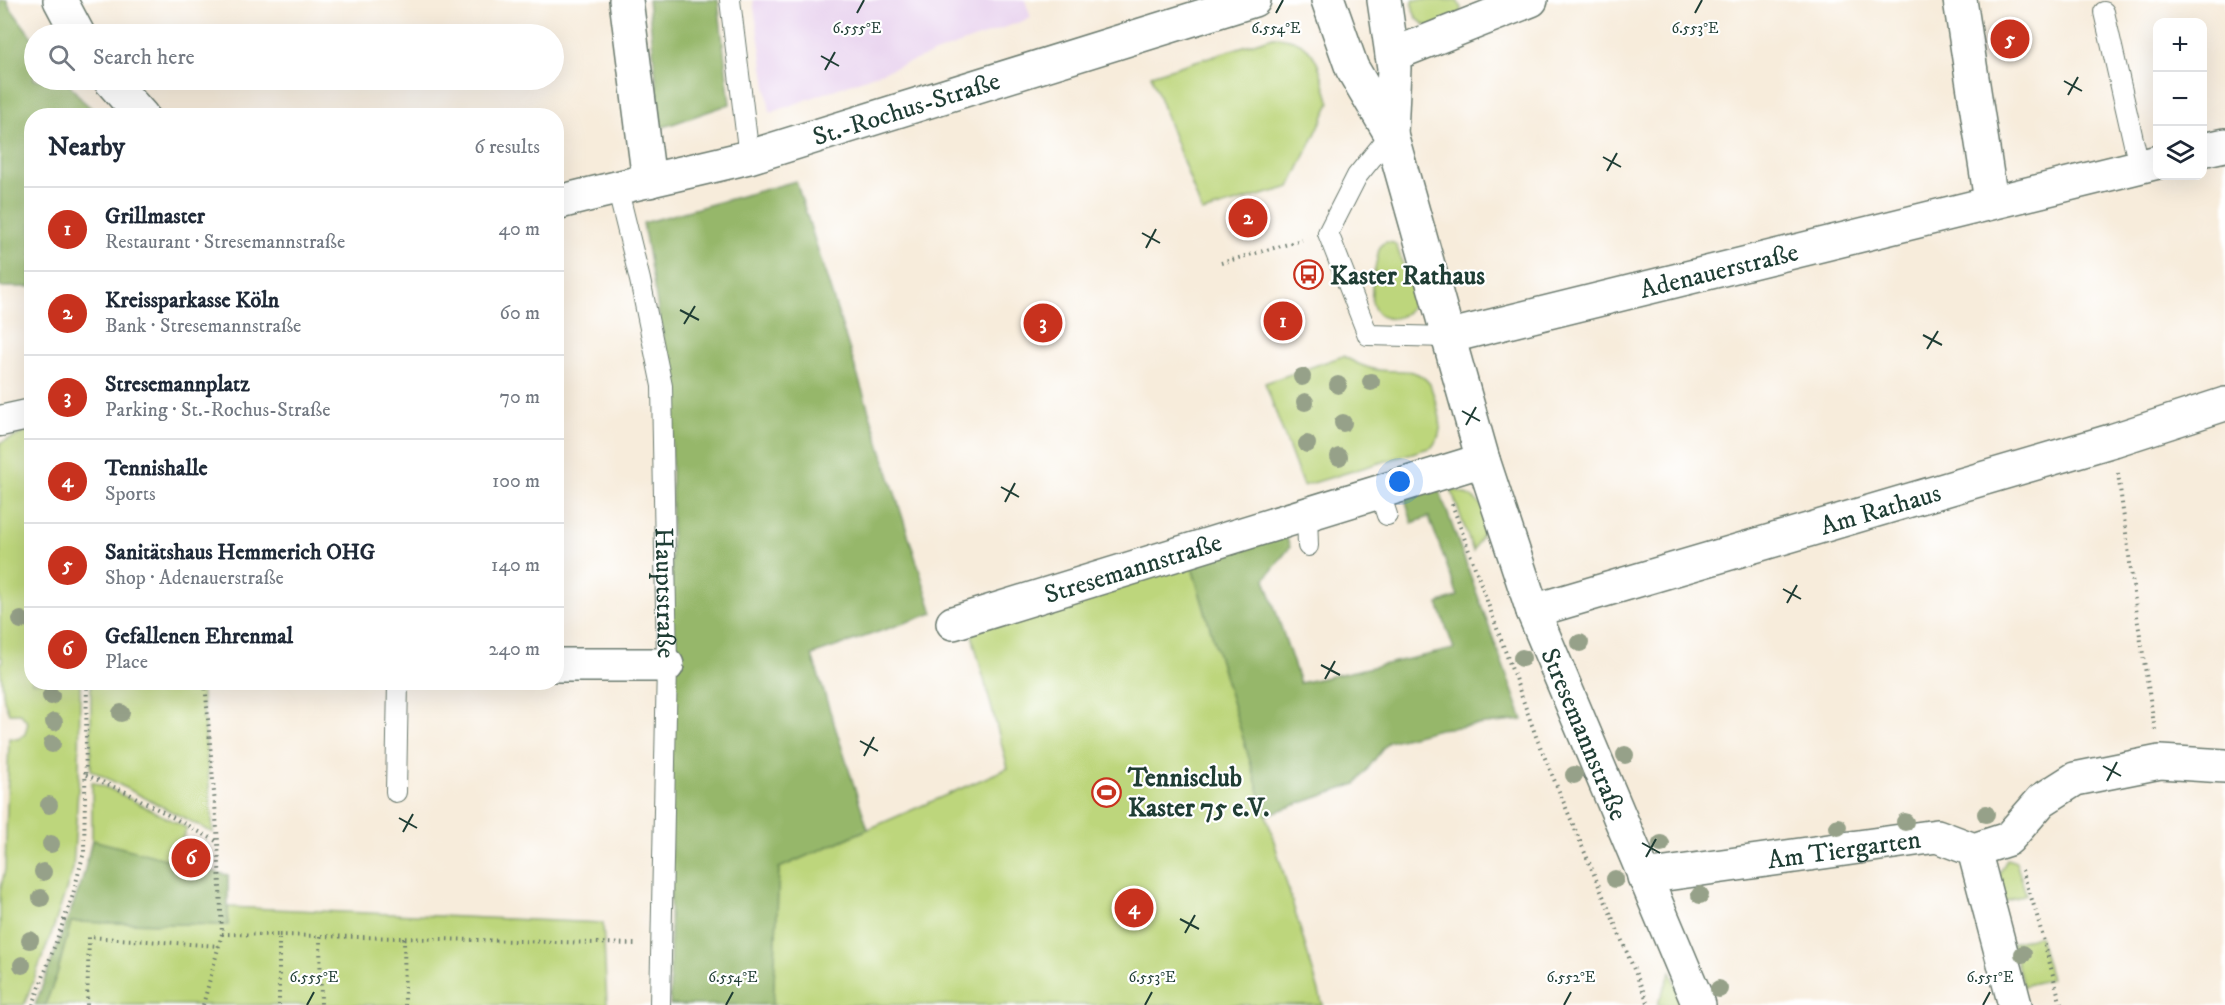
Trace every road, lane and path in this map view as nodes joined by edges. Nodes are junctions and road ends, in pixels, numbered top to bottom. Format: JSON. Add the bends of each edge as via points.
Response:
{"nodes":[{"id":1,"x":60,"y":0,"type":"edge"},
{"id":2,"x":626,"y":0,"type":"edge"},
{"id":3,"x":730,"y":0,"type":"edge"},
{"id":4,"x":1254,"y":0,"type":"edge"},
{"id":5,"x":1328,"y":0,"type":"edge"},
{"id":6,"x":1384,"y":0,"type":"edge"},
{"id":7,"x":1531,"y":0,"type":"edge"},
{"id":8,"x":1960,"y":0,"type":"edge"},
{"id":9,"x":2104,"y":12,"type":"dead end"},
{"id":10,"x":73,"y":24,"type":"edge"},
{"id":11,"x":1392,"y":55,"type":"junction"},
{"id":12,"x":120,"y":90,"type":"edge"},
{"id":13,"x":135,"y":108,"type":"edge"},
{"id":14,"x":1391,"y":135,"type":"junction"},
{"id":15,"x":2225,"y":145,"type":"edge"},
{"id":16,"x":2207,"y":149,"type":"edge"},
{"id":17,"x":749,"y":156,"type":"junction"},
{"id":18,"x":2148,"y":164,"type":"edge"},
{"id":19,"x":649,"y":181,"type":"junction"},
{"id":20,"x":617,"y":187,"type":"junction"},
{"id":21,"x":564,"y":201,"type":"edge"},
{"id":22,"x":1991,"y":201,"type":"junction"},
{"id":23,"x":1328,"y":232,"type":"junction"},
{"id":24,"x":1221,"y":263,"type":"dead end"},
{"id":25,"x":1447,"y":337,"type":"junction"},
{"id":26,"x":2225,"y":404,"type":"edge"},
{"id":27,"x":24,"y":416,"type":"edge"},
{"id":28,"x":0,"y":422,"type":"edge"},
{"id":29,"x":2114,"y":440,"type":"junction"},
{"id":30,"x":1483,"y":460,"type":"junction"},
{"id":31,"x":1440,"y":472,"type":"junction"},
{"id":32,"x":1307,"y":512,"type":"junction"},
{"id":33,"x":1308,"y":546,"type":"dead end"},
{"id":34,"x":1533,"y":611,"type":"junction"},
{"id":35,"x":953,"y":623,"type":"dead end"},
{"id":36,"x":564,"y":664,"type":"edge"},
{"id":37,"x":667,"y":665,"type":"junction"},
{"id":38,"x":87,"y":690,"type":"edge"},
{"id":39,"x":206,"y":690,"type":"edge"},
{"id":40,"x":398,"y":690,"type":"edge"},
{"id":41,"x":2160,"y":762,"type":"junction"},
{"id":42,"x":2225,"y":766,"type":"edge"},
{"id":43,"x":86,"y":774,"type":"junction"},
{"id":44,"x":396,"y":792,"type":"dead end"},
{"id":45,"x":2008,"y":839,"type":"junction"},
{"id":46,"x":218,"y":842,"type":"junction"},
{"id":47,"x":1974,"y":850,"type":"junction"},
{"id":48,"x":1644,"y":877,"type":"junction"},
{"id":49,"x":222,"y":934,"type":"junction"},
{"id":50,"x":279,"y":935,"type":"junction"},
{"id":51,"x":321,"y":936,"type":"junction"},
{"id":52,"x":404,"y":938,"type":"junction"},
{"id":53,"x":662,"y":944,"type":"junction"},
{"id":54,"x":219,"y":946,"type":"junction"},
{"id":55,"x":33,"y":1005,"type":"edge"},
{"id":56,"x":87,"y":1005,"type":"edge"},
{"id":57,"x":203,"y":1005,"type":"edge"},
{"id":58,"x":279,"y":1005,"type":"edge"},
{"id":59,"x":321,"y":1005,"type":"edge"},
{"id":60,"x":405,"y":1005,"type":"edge"},
{"id":61,"x":660,"y":1005,"type":"edge"},
{"id":62,"x":1649,"y":1005,"type":"edge"},
{"id":63,"x":1699,"y":1005,"type":"edge"},
{"id":64,"x":2015,"y":1005,"type":"edge"},
{"id":65,"x":2061,"y":1005,"type":"edge"}],
"edges":[{"from":1,"to":10,"type":"street"},
{"from":2,"to":19,"type":"street"},
{"from":3,"to":17,"type":"lane"},
{"from":4,"to":17,"type":"street","name":"St.-Rochus-Straße"},
{"from":5,"to":14,"type":"street","name":"Stresemannstraße","via":[[1352,68]]},
{"from":6,"to":11,"type":"street","name":"Stresemannstraße"},
{"from":7,"to":11,"type":"street"},
{"from":8,"to":22,"type":"street"},
{"from":9,"to":18,"type":"lane"},
{"from":11,"to":14,"type":"street","name":"Stresemannstraße"},
{"from":12,"to":13,"type":"street"},
{"from":14,"to":23,"type":"lane","via":[[1357,176]]},
{"from":14,"to":25,"type":"street","name":"Stresemannstraße"},
{"from":15,"to":16,"type":"street"},
{"from":17,"to":19,"type":"street","name":"St.-Rochus-Straße"},
{"from":18,"to":22,"type":"street","name":"Adenauerstraße"},
{"from":19,"to":20,"type":"street","name":"St.-Rochus-Straße"},
{"from":20,"to":21,"type":"street","name":"St.-Rochus-Straße"},
{"from":20,"to":37,"type":"lane","name":"Hauptstraße","via":[[662,386]]},
{"from":22,"to":25,"type":"street","name":"Adenauerstraße"},
{"from":23,"to":24,"type":"path"},
{"from":23,"to":25,"type":"lane","via":[[1368,335]]},
{"from":25,"to":30,"type":"street","name":"Stresemannstraße"},
{"from":26,"to":29,"type":"street","name":"Am Rathaus"},
{"from":27,"to":28,"type":"street"},
{"from":29,"to":34,"type":"street","name":"Am Rathaus"},
{"from":29,"to":41,"type":"path"},
{"from":30,"to":31,"type":"street","name":"Stresemannstraße"},
{"from":30,"to":34,"type":"street","name":"Stresemannstraße"},
{"from":31,"to":32,"type":"street","name":"Stresemannstraße","via":[[1383,503]]},
{"from":31,"to":62,"type":"path","via":[[1537,739]]},
{"from":32,"to":33,"type":"lane"},
{"from":32,"to":35,"type":"street","name":"Stresemannstraße"},
{"from":34,"to":48,"type":"street","name":"Stresemannstraße"},
{"from":36,"to":37,"type":"street"},
{"from":37,"to":53,"type":"lane","name":"Hauptstraße"},
{"from":38,"to":43,"type":"path"},
{"from":39,"to":46,"type":"path"},
{"from":40,"to":44,"type":"lane"},
{"from":41,"to":42,"type":"street"},
{"from":41,"to":45,"type":"street","via":[[2075,779],[2042,800]]},
{"from":43,"to":46,"type":"path"},
{"from":43,"to":55,"type":"path","via":[[80,874]]},
{"from":45,"to":47,"type":"street"},
{"from":45,"to":65,"type":"path","via":[[2036,912]]},
{"from":46,"to":49,"type":"path"},
{"from":47,"to":48,"type":"street","name":"Am Tiergarten","via":[[1937,836]]},
{"from":47,"to":64,"type":"street"},
{"from":48,"to":63,"type":"street","name":"Stresemannstraße"},
{"from":49,"to":50,"type":"path"},
{"from":49,"to":54,"type":"path"},
{"from":50,"to":51,"type":"path"},
{"from":50,"to":58,"type":"path"},
{"from":51,"to":52,"type":"path"},
{"from":51,"to":59,"type":"path"},
{"from":52,"to":53,"type":"path"},
{"from":52,"to":60,"type":"path"},
{"from":53,"to":61,"type":"lane","name":"Hauptstraße"},
{"from":54,"to":56,"type":"path","via":[[89,937]]},
{"from":54,"to":57,"type":"path"}]}
